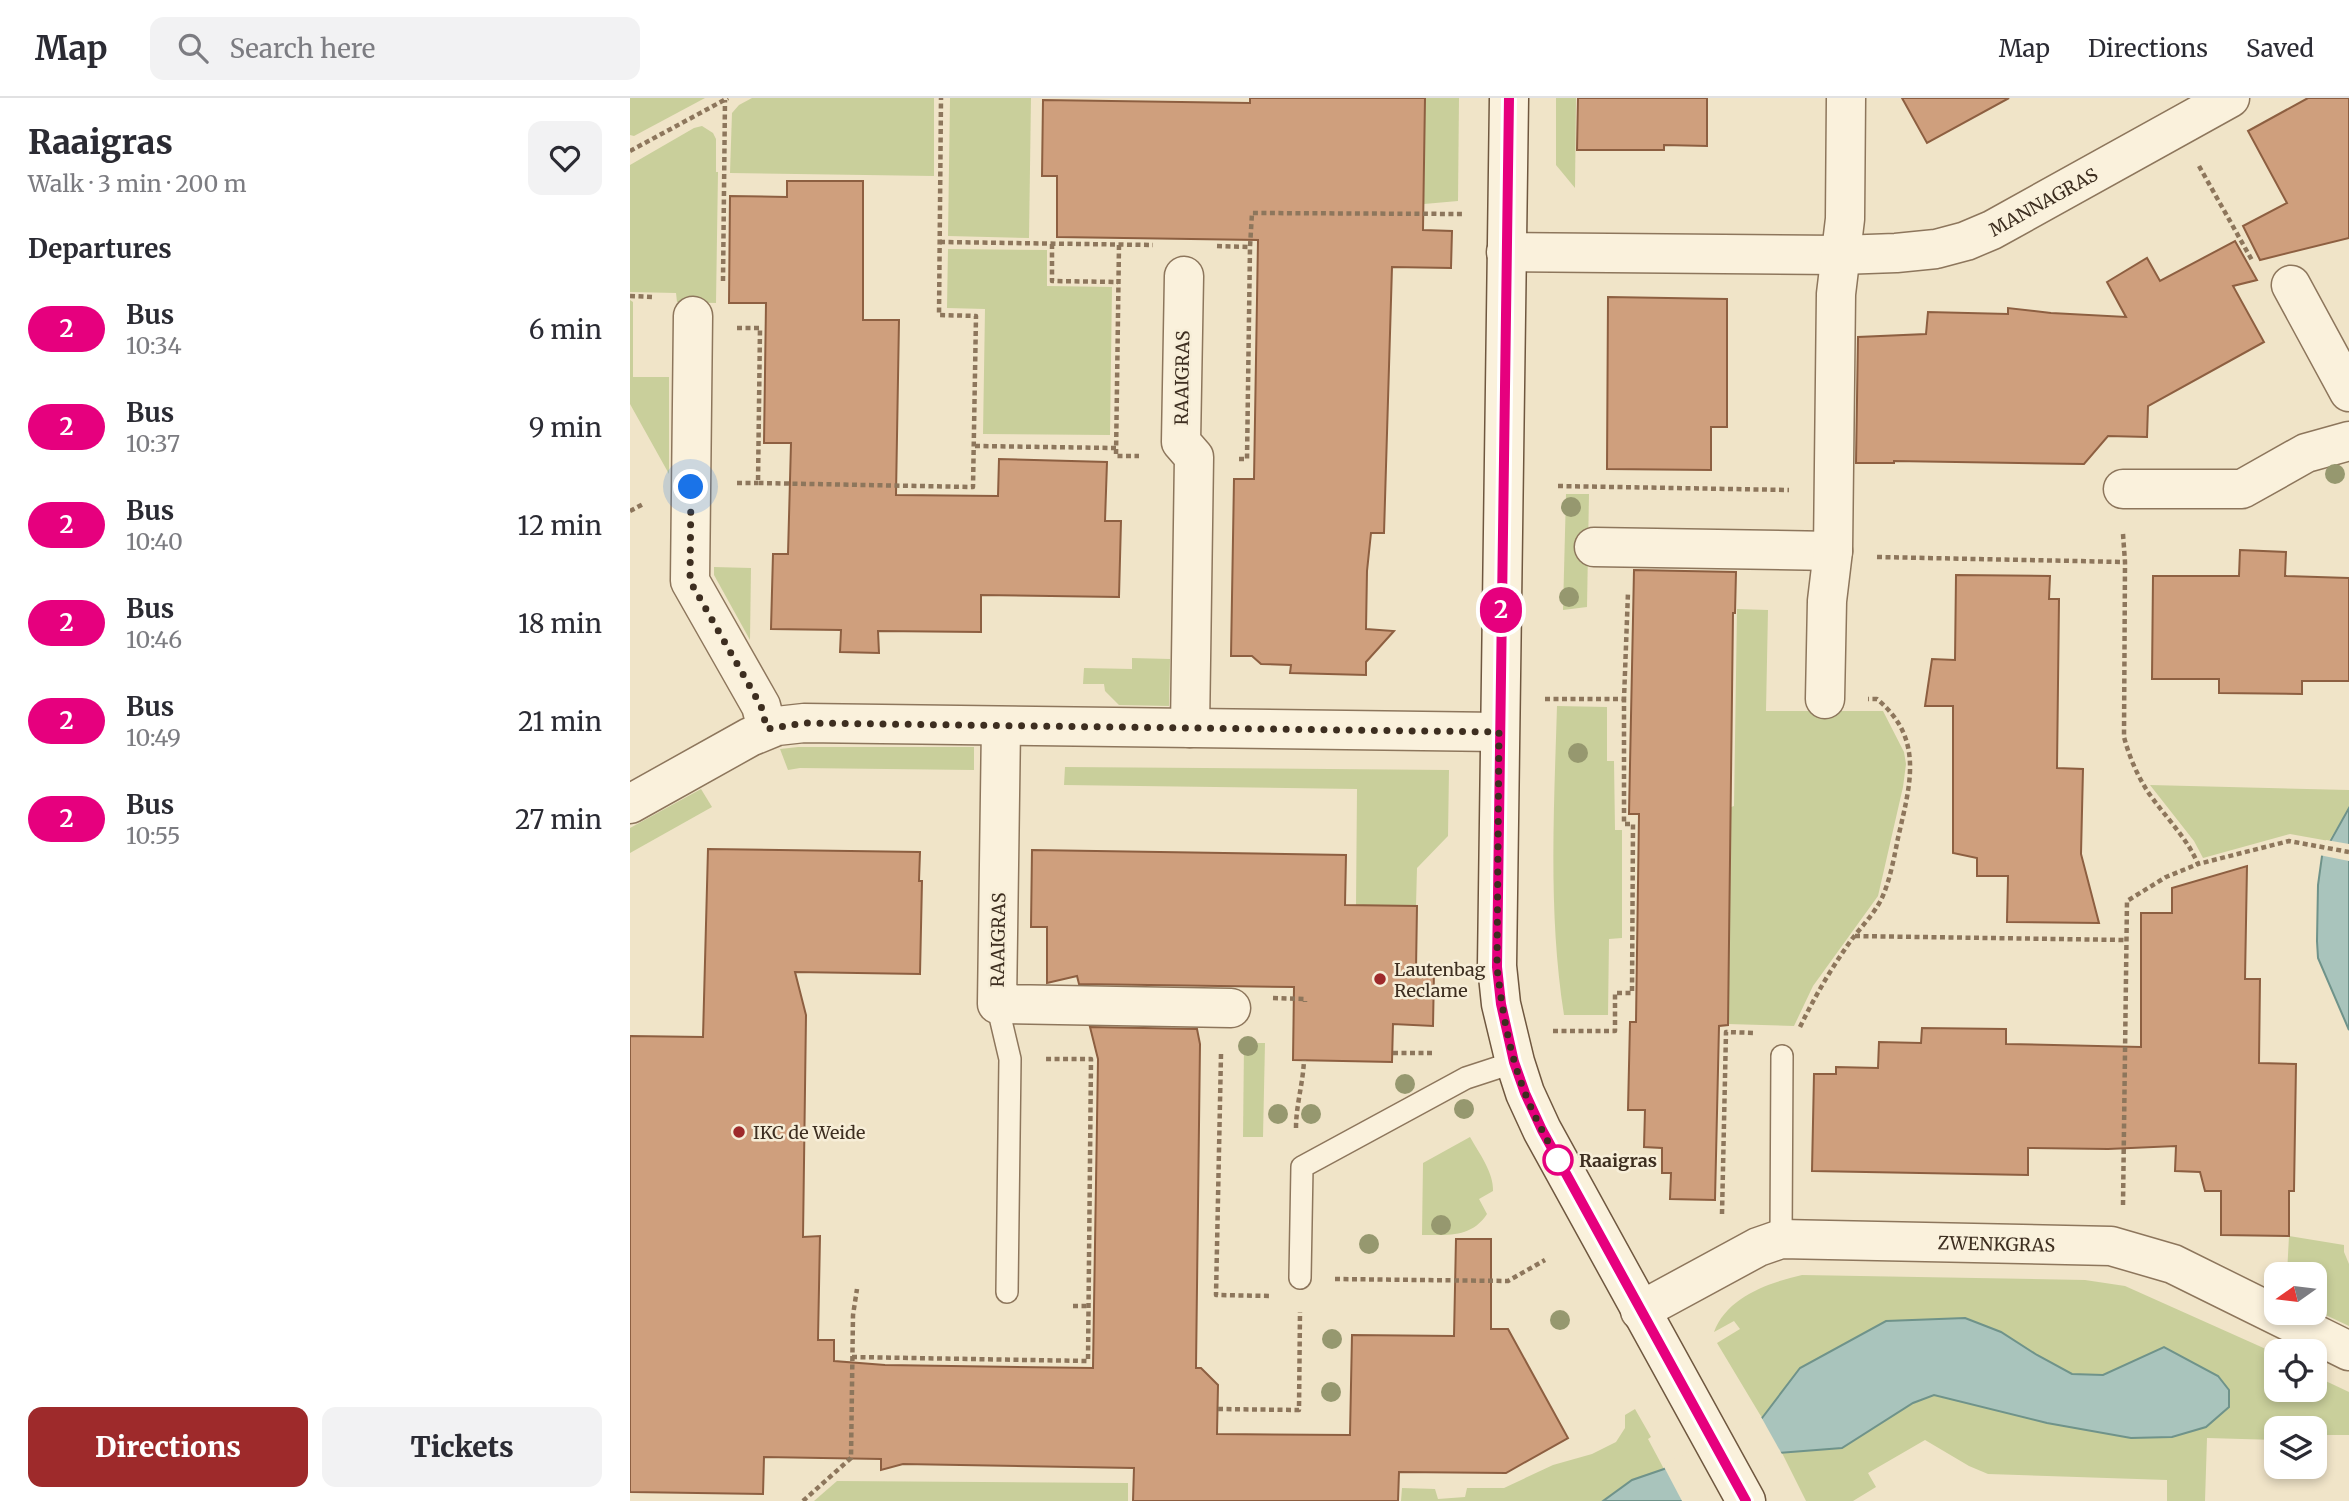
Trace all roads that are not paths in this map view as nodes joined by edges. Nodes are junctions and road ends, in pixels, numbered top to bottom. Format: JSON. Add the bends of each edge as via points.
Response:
{"nodes":[{"id":1,"x":1509,"y":98,"type":"edge"},
{"id":2,"x":1846,"y":98,"type":"edge"},
{"id":3,"x":2230,"y":98,"type":"edge"},
{"id":4,"x":1506,"y":252,"type":"junction"},
{"id":5,"x":1840,"y":255,"type":"junction"},
{"id":6,"x":1184,"y":276,"type":"dead end"},
{"id":7,"x":2275,"y":279,"type":"road end"},
{"id":8,"x":693,"y":316,"type":"dead end"},
{"id":9,"x":2349,"y":392,"type":"edge"},
{"id":10,"x":2349,"y":440,"type":"edge"},
{"id":11,"x":2123,"y":489,"type":"road end"},
{"id":12,"x":1611,"y":547,"type":"road end"},
{"id":13,"x":1833,"y":551,"type":"junction"},
{"id":14,"x":1825,"y":699,"type":"road end"},
{"id":15,"x":1002,"y":726,"type":"junction"},
{"id":16,"x":1190,"y":728,"type":"junction"},
{"id":17,"x":767,"y":729,"type":"junction"},
{"id":18,"x":1499,"y":732,"type":"junction"},
{"id":19,"x":630,"y":804,"type":"edge"},
{"id":20,"x":997,"y":1004,"type":"junction"},
{"id":21,"x":1226,"y":1008,"type":"road end"},
{"id":22,"x":1782,"y":1056,"type":"dead end"},
{"id":23,"x":1514,"y":1062,"type":"junction"},
{"id":24,"x":1781,"y":1239,"type":"junction"},
{"id":25,"x":1300,"y":1287,"type":"road end"},
{"id":26,"x":1007,"y":1292,"type":"dead end"},
{"id":27,"x":1640,"y":1311,"type":"junction"},
{"id":28,"x":2349,"y":1351,"type":"edge"},
{"id":29,"x":1746,"y":1501,"type":"edge"}],
"edges":[{"from":1,"to":4,"type":"street"},
{"from":2,"to":5,"type":"street","via":[[1845,219]]},
{"from":3,"to":5,"type":"street","name":"MANNAGRAS","via":[[1966,241],[1936,249]]},
{"from":4,"to":5,"type":"street","name":"MANNAGRAS"},
{"from":4,"to":18,"type":"street"},
{"from":5,"to":13,"type":"street"},
{"from":6,"to":16,"type":"street","name":"RAAIGRAS","via":[[1181,442],[1194,457]]},
{"from":7,"to":9,"type":"street"},
{"from":8,"to":17,"type":"street","via":[[690,581],[761,706]]},
{"from":10,"to":11,"type":"street","via":[[2306,453],[2242,489]]},
{"from":12,"to":13,"type":"street"},
{"from":13,"to":14,"type":"street"},
{"from":15,"to":16,"type":"street"},
{"from":15,"to":17,"type":"street","via":[[804,723]]},
{"from":15,"to":20,"type":"street","name":"RAAIGRAS"},
{"from":16,"to":18,"type":"street"},
{"from":17,"to":19,"type":"street"},
{"from":18,"to":23,"type":"street","via":[[1497,967]]},
{"from":20,"to":21,"type":"street","name":"RAAIGRAS"},
{"from":20,"to":26,"type":"lane","via":[[1010,1059]]},
{"from":22,"to":24,"type":"lane"},
{"from":23,"to":25,"type":"lane","via":[[1466,1078],[1302,1167]]},
{"from":23,"to":27,"type":"street","via":[[1542,1130]]},
{"from":24,"to":27,"type":"street","name":"ZWENKGRAS"},
{"from":24,"to":28,"type":"street","name":"ZWENKGRAS","via":[[2111,1245],[2173,1264]]},
{"from":27,"to":29,"type":"street"}]}
